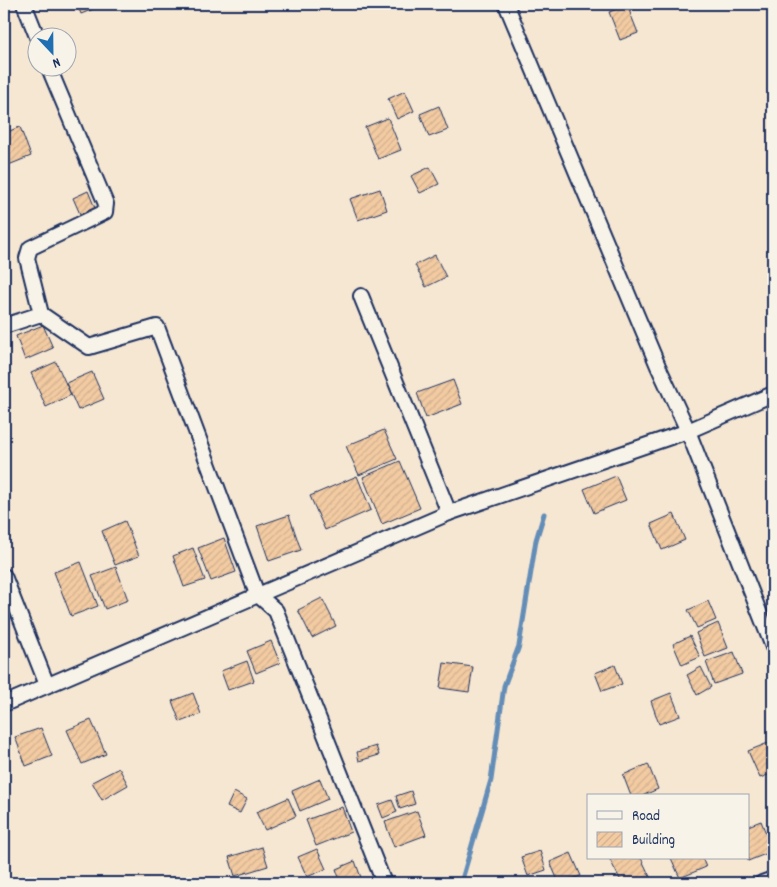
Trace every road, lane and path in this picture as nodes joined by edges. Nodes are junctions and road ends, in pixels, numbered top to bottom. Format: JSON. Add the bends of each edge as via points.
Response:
{"nodes":[{"id":1,"x":24,"y":4,"type":"edge"},
{"id":2,"x":506,"y":4,"type":"edge"},
{"id":3,"x":34,"y":28,"type":"edge"},
{"id":4,"x":53,"y":78,"type":"edge"},
{"id":5,"x":361,"y":296,"type":"dead end"},
{"id":6,"x":41,"y":314,"type":"junction"},
{"id":7,"x":4,"y":326,"type":"edge"},
{"id":8,"x":773,"y":394,"type":"edge"},
{"id":9,"x":688,"y":431,"type":"junction"},
{"id":10,"x":449,"y":513,"type":"junction"},
{"id":11,"x":4,"y":576,"type":"edge"},
{"id":12,"x":257,"y":594,"type":"junction"},
{"id":13,"x":773,"y":647,"type":"edge"},
{"id":14,"x":47,"y":685,"type":"junction"},
{"id":15,"x":4,"y":704,"type":"edge"},
{"id":16,"x":773,"y":880,"type":"edge"},
{"id":17,"x":384,"y":883,"type":"edge"},
{"id":18,"x":762,"y":883,"type":"edge"}],
"edges":[{"from":1,"to":3,"type":"street"},
{"from":2,"to":9,"type":"street"},
{"from":4,"to":6,"type":"street","via":[[106,204],[105,212],[30,248],[27,258]]},
{"from":5,"to":10,"type":"street"},
{"from":6,"to":7,"type":"street"},
{"from":6,"to":12,"type":"street","via":[[89,347],[157,327]]},
{"from":8,"to":9,"type":"street"},
{"from":9,"to":10,"type":"street"},
{"from":9,"to":13,"type":"street"},
{"from":10,"to":12,"type":"street"},
{"from":11,"to":14,"type":"street"},
{"from":12,"to":14,"type":"street"},
{"from":12,"to":17,"type":"street","via":[[276,611]]},
{"from":14,"to":15,"type":"street"},
{"from":16,"to":18,"type":"street"}]}
